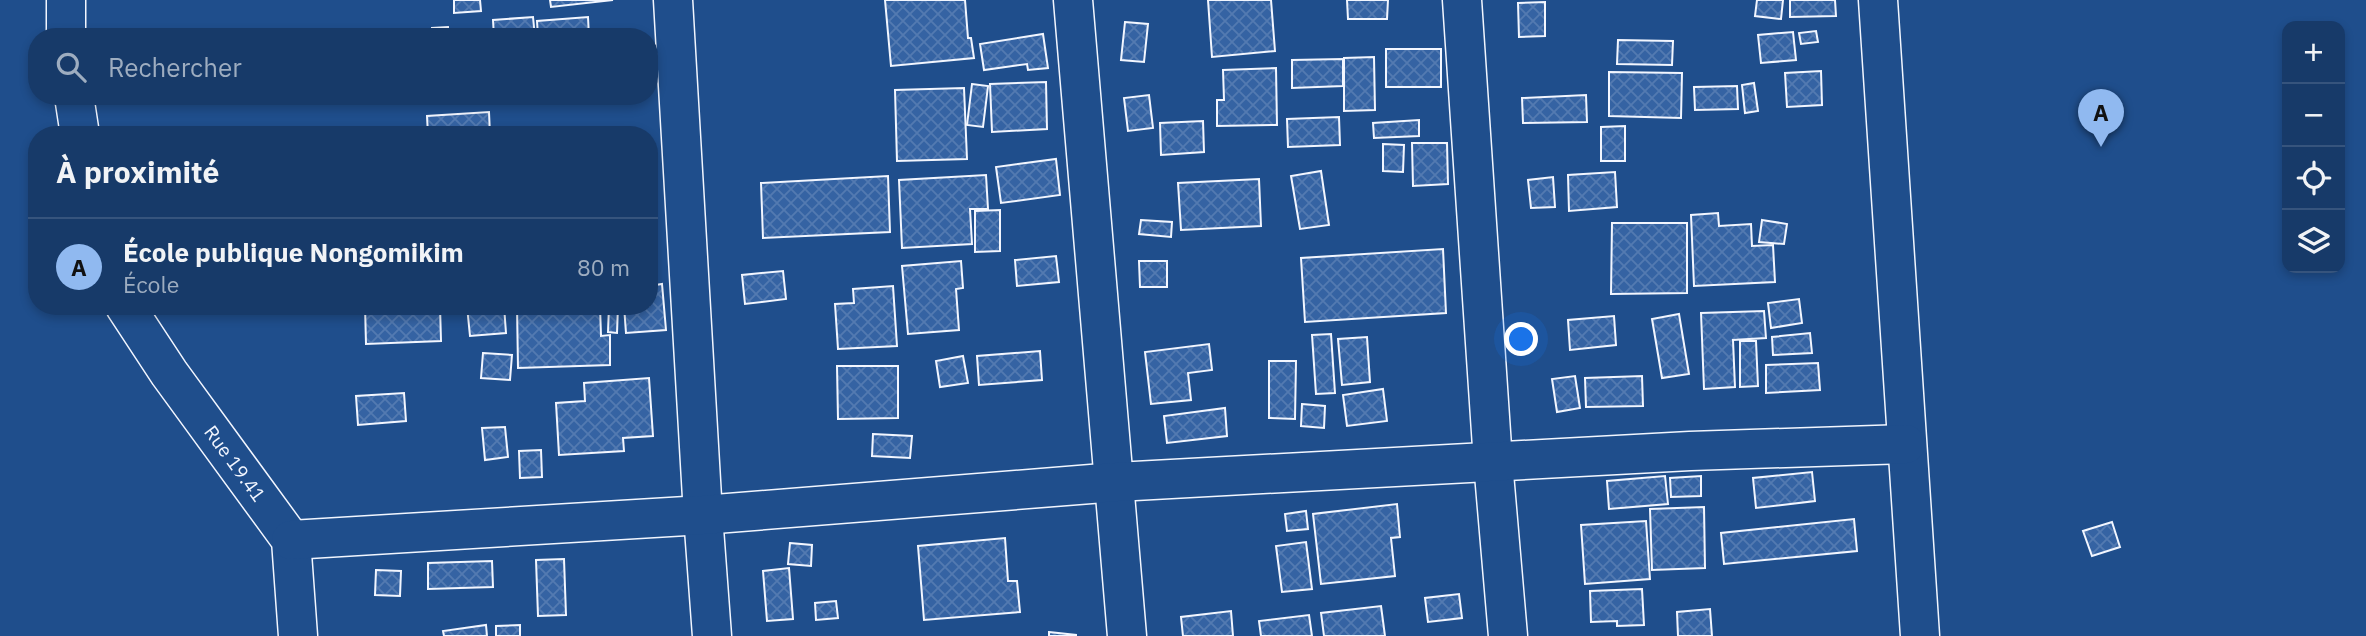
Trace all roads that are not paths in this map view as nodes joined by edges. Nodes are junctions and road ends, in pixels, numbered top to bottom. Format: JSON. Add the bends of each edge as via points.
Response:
{"nodes":[{"id":1,"x":66,"y":0,"type":"edge"},
{"id":2,"x":673,"y":0,"type":"edge"},
{"id":3,"x":1073,"y":0,"type":"edge"},
{"id":4,"x":1462,"y":0,"type":"edge"},
{"id":5,"x":1878,"y":0,"type":"edge"},
{"id":6,"x":66,"y":28,"type":"edge"},
{"id":7,"x":75,"y":105,"type":"edge"},
{"id":8,"x":79,"y":126,"type":"edge"},
{"id":9,"x":131,"y":315,"type":"edge"},
{"id":10,"x":1906,"y":444,"type":"junction"},
{"id":11,"x":1493,"y":462,"type":"junction"},
{"id":12,"x":1116,"y":482,"type":"junction"},
{"id":13,"x":703,"y":515,"type":"junction"},
{"id":14,"x":291,"y":540,"type":"junction"},
{"id":15,"x":298,"y":636,"type":"edge"},
{"id":16,"x":712,"y":636,"type":"edge"},
{"id":17,"x":1127,"y":636,"type":"edge"},
{"id":18,"x":1508,"y":636,"type":"edge"},
{"id":19,"x":1920,"y":636,"type":"edge"}],
"edges":[{"from":1,"to":6,"type":"street"},
{"from":2,"to":13,"type":"street"},
{"from":3,"to":12,"type":"street"},
{"from":4,"to":11,"type":"street"},
{"from":5,"to":10,"type":"street"},
{"from":7,"to":8,"type":"street"},
{"from":9,"to":14,"type":"street","name":"Rue 19.41"},
{"from":10,"to":11,"type":"street"},
{"from":10,"to":19,"type":"street"},
{"from":11,"to":12,"type":"street"},
{"from":11,"to":18,"type":"street"},
{"from":12,"to":13,"type":"street"},
{"from":12,"to":17,"type":"street"},
{"from":13,"to":14,"type":"street"},
{"from":13,"to":16,"type":"street"},
{"from":14,"to":15,"type":"street"}]}
